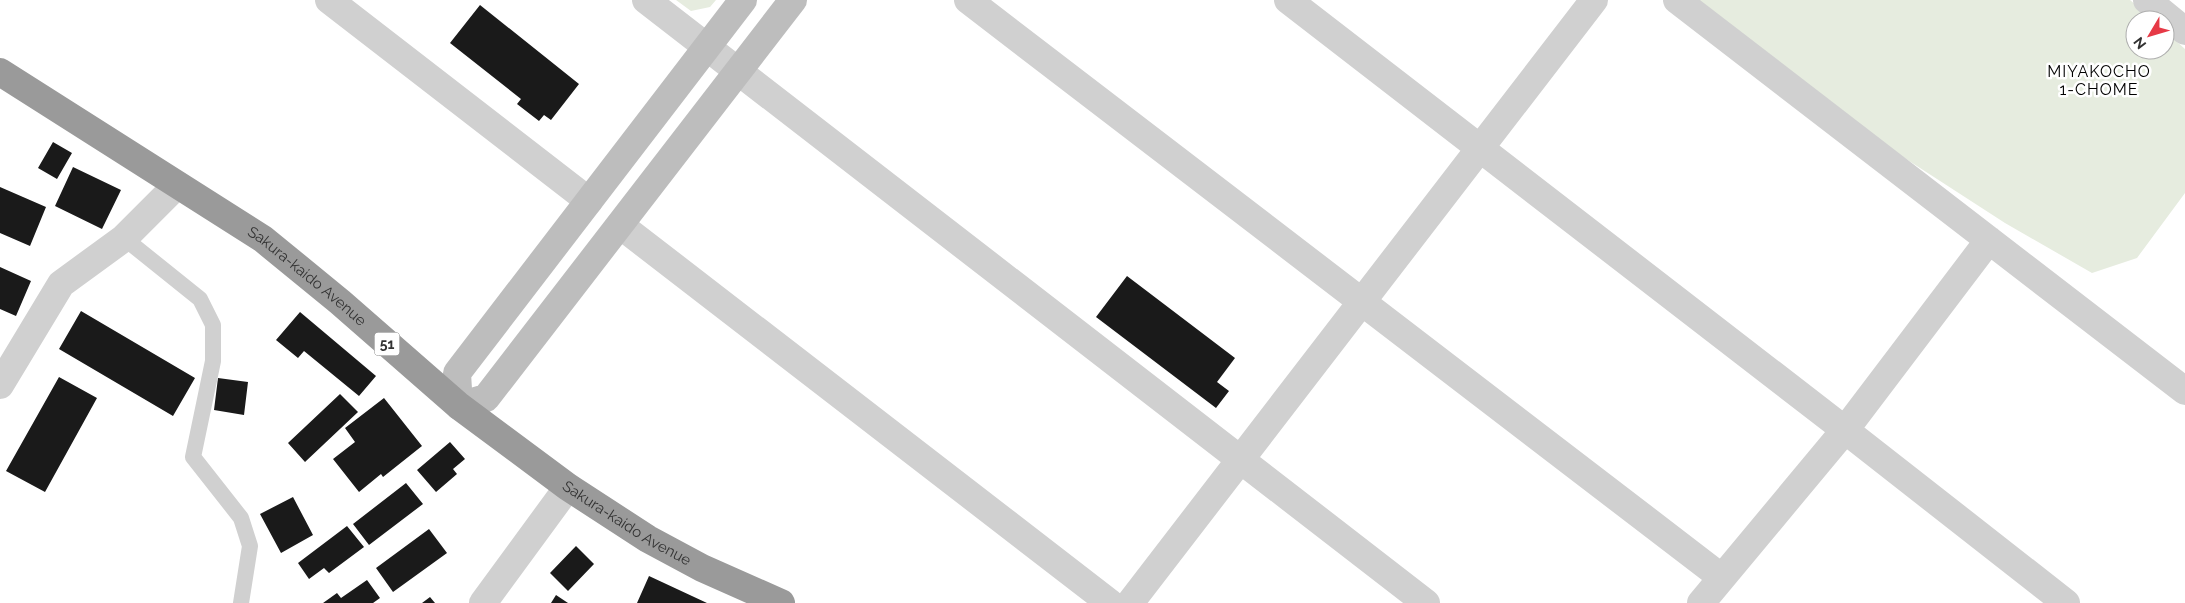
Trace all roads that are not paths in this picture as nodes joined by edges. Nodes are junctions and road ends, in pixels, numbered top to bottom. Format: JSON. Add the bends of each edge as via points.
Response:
{"nodes":[{"id":1,"x":329,"y":0,"type":"edge"},
{"id":2,"x":646,"y":0,"type":"edge"},
{"id":3,"x":743,"y":0,"type":"edge"},
{"id":4,"x":793,"y":0,"type":"edge"},
{"id":5,"x":968,"y":0,"type":"edge"},
{"id":6,"x":1288,"y":0,"type":"edge"},
{"id":7,"x":1594,"y":0,"type":"edge"},
{"id":8,"x":1677,"y":0,"type":"edge"},
{"id":9,"x":2147,"y":0,"type":"edge"},
{"id":10,"x":2185,"y":31,"type":"edge"},
{"id":11,"x":707,"y":47,"type":"junction"},
{"id":12,"x":738,"y":71,"type":"junction"},
{"id":13,"x":0,"y":72,"type":"edge"},
{"id":14,"x":1480,"y":148,"type":"junction"},
{"id":15,"x":177,"y":185,"type":"junction"},
{"id":16,"x":589,"y":200,"type":"junction"},
{"id":17,"x":620,"y":225,"type":"junction"},
{"id":18,"x":124,"y":238,"type":"junction"},
{"id":19,"x":1989,"y":240,"type":"junction"},
{"id":20,"x":1361,"y":302,"type":"junction"},
{"id":21,"x":0,"y":385,"type":"edge"},
{"id":22,"x":2185,"y":392,"type":"edge"},
{"id":23,"x":459,"y":406,"type":"junction"},
{"id":24,"x":1845,"y":430,"type":"junction"},
{"id":25,"x":1240,"y":459,"type":"junction"},
{"id":26,"x":568,"y":487,"type":"junction"},
{"id":27,"x":1722,"y":577,"type":"junction"},
{"id":28,"x":2037,"y":594,"type":"edge"},
{"id":29,"x":241,"y":603,"type":"edge"},
{"id":30,"x":483,"y":603,"type":"edge"},
{"id":31,"x":781,"y":603,"type":"edge"},
{"id":32,"x":1110,"y":603,"type":"edge"},
{"id":33,"x":1130,"y":603,"type":"edge"},
{"id":34,"x":1426,"y":603,"type":"edge"},
{"id":35,"x":1701,"y":603,"type":"edge"},
{"id":36,"x":2066,"y":603,"type":"edge"}],
"edges":[{"from":1,"to":16,"type":"street"},
{"from":2,"to":11,"type":"street"},
{"from":3,"to":11,"type":"street"},
{"from":4,"to":12,"type":"street"},
{"from":5,"to":20,"type":"street"},
{"from":6,"to":14,"type":"street"},
{"from":7,"to":14,"type":"street"},
{"from":8,"to":19,"type":"street"},
{"from":9,"to":10,"type":"street"},
{"from":11,"to":12,"type":"street"},
{"from":11,"to":16,"type":"street"},
{"from":12,"to":17,"type":"street"},
{"from":12,"to":25,"type":"street"},
{"from":13,"to":15,"type":"highway","name":"Sakura-kaido Avenue","number":"51"},
{"from":14,"to":20,"type":"street"},
{"from":14,"to":24,"type":"street"},
{"from":15,"to":18,"type":"street"},
{"from":15,"to":23,"type":"highway","name":"Sakura-kaido Avenue","number":"51","via":[[262,239]]},
{"from":16,"to":23,"type":"street","via":[[457,373]]},
{"from":17,"to":23,"type":"street","via":[[486,398]]},
{"from":17,"to":32,"type":"street"},
{"from":18,"to":21,"type":"street","via":[[61,284]]},
{"from":18,"to":29,"type":"lane","via":[[200,299],[214,325],[213,361],[193,457],[241,518],[250,546]]},
{"from":19,"to":22,"type":"street"},
{"from":19,"to":24,"type":"street"},
{"from":20,"to":25,"type":"street"},
{"from":20,"to":27,"type":"street"},
{"from":23,"to":26,"type":"highway","name":"Sakura-kaido Avenue","number":"51"},
{"from":24,"to":27,"type":"street"},
{"from":24,"to":28,"type":"street"},
{"from":25,"to":33,"type":"street"},
{"from":25,"to":34,"type":"street"},
{"from":26,"to":30,"type":"street"},
{"from":26,"to":31,"type":"highway","name":"Sakura-kaido Avenue","number":"51","via":[[648,540]]},
{"from":27,"to":35,"type":"street"},
{"from":28,"to":36,"type":"street"}]}
